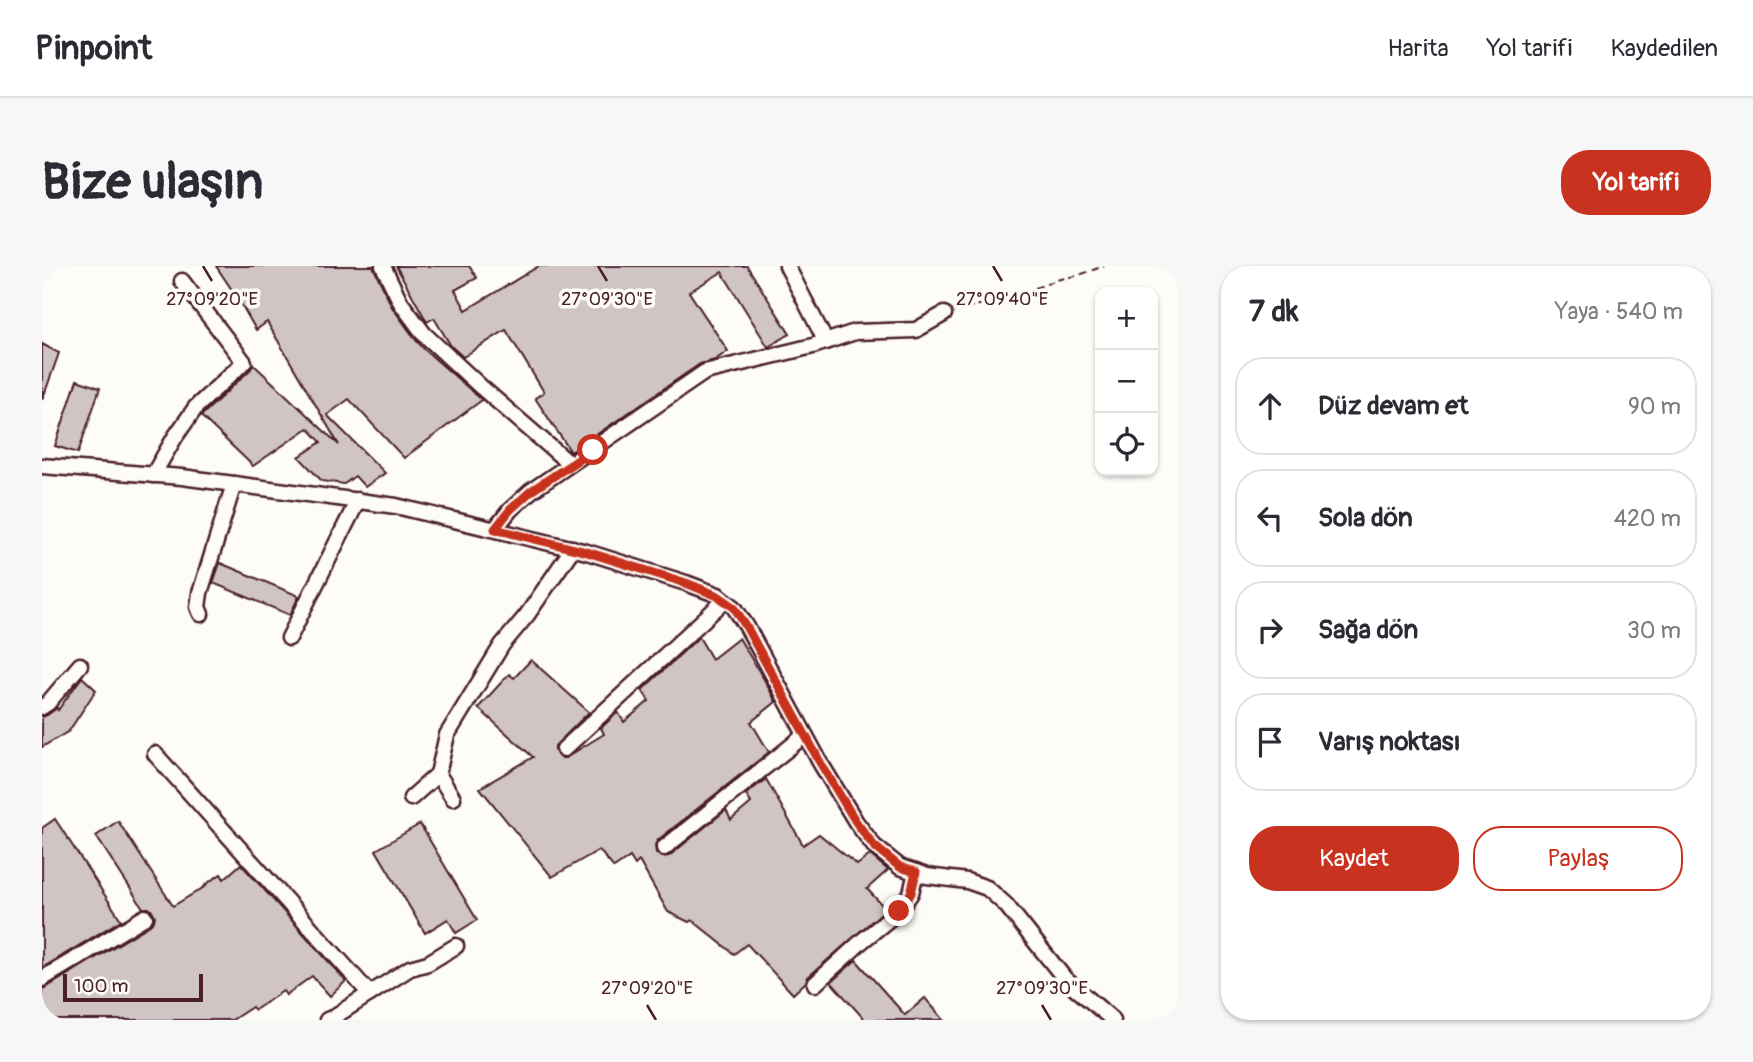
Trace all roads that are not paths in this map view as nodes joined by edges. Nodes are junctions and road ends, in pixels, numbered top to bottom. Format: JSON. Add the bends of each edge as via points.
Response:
{"nodes":[{"id":1,"x":383,"y":266,"type":"edge"},
{"id":2,"x":787,"y":266,"type":"edge"},
{"id":3,"x":182,"y":282,"type":"dead end"},
{"id":4,"x":944,"y":314,"type":"road end"},
{"id":5,"x":826,"y":342,"type":"junction"},
{"id":6,"x":570,"y":464,"type":"junction"},
{"id":7,"x":42,"y":466,"type":"edge"},
{"id":8,"x":153,"y":475,"type":"junction"},
{"id":9,"x":234,"y":484,"type":"junction"},
{"id":10,"x":358,"y":500,"type":"junction"},
{"id":11,"x":495,"y":529,"type":"junction"},
{"id":12,"x":573,"y":548,"type":"junction"},
{"id":13,"x":724,"y":600,"type":"junction"},
{"id":14,"x":201,"y":614,"type":"dead end"},
{"id":15,"x":289,"y":638,"type":"dead end"},
{"id":16,"x":80,"y":665,"type":"dead end"},
{"id":17,"x":42,"y":707,"type":"edge"},
{"id":18,"x":805,"y":735,"type":"junction"},
{"id":19,"x":564,"y":749,"type":"dead end"},
{"id":20,"x":156,"y":754,"type":"dead end"},
{"id":21,"x":438,"y":774,"type":"junction"},
{"id":22,"x":411,"y":798,"type":"dead end"},
{"id":23,"x":453,"y":798,"type":"dead end"},
{"id":24,"x":664,"y":848,"type":"dead end"},
{"id":25,"x":916,"y":872,"type":"junction"},
{"id":26,"x":145,"y":917,"type":"dead end"},
{"id":27,"x":456,"y":946,"type":"dead end"},
{"id":28,"x":42,"y":979,"type":"edge"},
{"id":29,"x":815,"y":984,"type":"dead end"},
{"id":30,"x":370,"y":994,"type":"junction"},
{"id":31,"x":327,"y":1020,"type":"edge"},
{"id":32,"x":1113,"y":1020,"type":"edge"}],
"edges":[{"from":1,"to":6,"type":"street","via":[[401,303],[424,334]]},
{"from":2,"to":5,"type":"street"},
{"from":3,"to":8,"type":"street","via":[[244,362],[196,407]]},
{"from":4,"to":5,"type":"street","via":[[916,330],[855,332]]},
{"from":5,"to":6,"type":"street","via":[[705,372]]},
{"from":6,"to":11,"type":"street","via":[[531,491]]},
{"from":7,"to":8,"type":"street"},
{"from":8,"to":9,"type":"street"},
{"from":9,"to":10,"type":"street"},
{"from":9,"to":14,"type":"street","via":[[200,593]]},
{"from":10,"to":11,"type":"street"},
{"from":10,"to":15,"type":"street"},
{"from":11,"to":12,"type":"street"},
{"from":12,"to":13,"type":"street","via":[[686,583]]},
{"from":12,"to":21,"type":"street","via":[[502,645],[447,735]]},
{"from":13,"to":18,"type":"street","via":[[747,628]]},
{"from":13,"to":19,"type":"street"},
{"from":16,"to":17,"type":"street"},
{"from":18,"to":24,"type":"street"},
{"from":18,"to":25,"type":"street","via":[[874,846],[900,867]]},
{"from":20,"to":30,"type":"street"},
{"from":21,"to":22,"type":"street"},
{"from":21,"to":23,"type":"street"},
{"from":25,"to":29,"type":"street","via":[[911,893],[899,911]]},
{"from":25,"to":32,"type":"street","via":[[987,888],[1065,979]]},
{"from":26,"to":28,"type":"street"},
{"from":27,"to":30,"type":"street"},
{"from":30,"to":31,"type":"street"}]}
